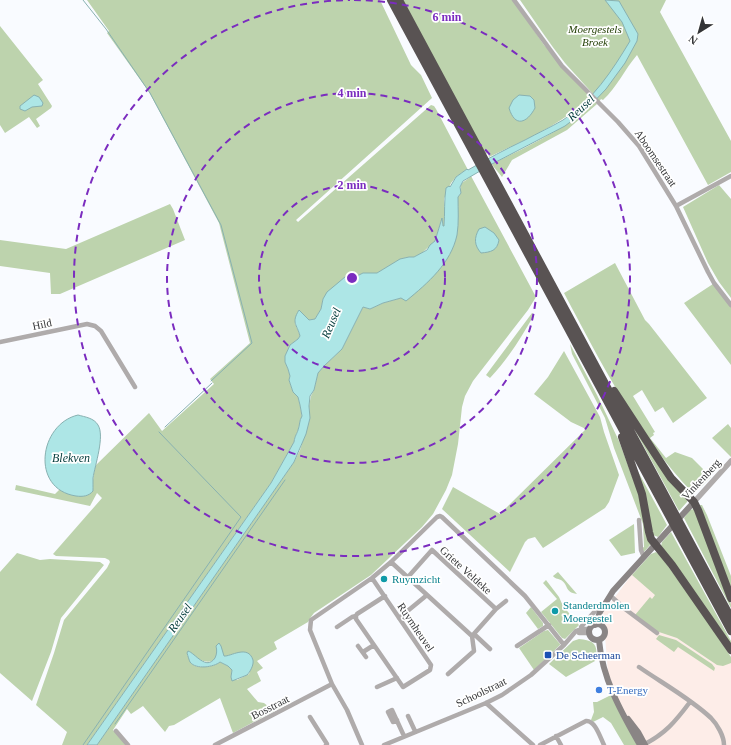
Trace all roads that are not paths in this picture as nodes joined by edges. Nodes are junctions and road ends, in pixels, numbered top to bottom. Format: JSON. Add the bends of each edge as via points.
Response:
{"nodes":[{"id":1,"x":391,"y":0,"type":"edge"},
{"id":2,"x":399,"y":0,"type":"edge"},
{"id":3,"x":514,"y":0,"type":"edge"},
{"id":4,"x":481,"y":160,"type":"junction"},
{"id":5,"x":486,"y":169,"type":"junction"},
{"id":6,"x":731,"y":176,"type":"edge"},
{"id":7,"x":676,"y":206,"type":"junction"},
{"id":8,"x":731,"y":305,"type":"edge"},
{"id":9,"x":0,"y":342,"type":"edge"},
{"id":10,"x":587,"y":350,"type":"junction"},
{"id":11,"x":135,"y":387,"type":"dead end"},
{"id":12,"x":610,"y":406,"type":"junction"},
{"id":13,"x":731,"y":461,"type":"edge"},
{"id":14,"x":694,"y":502,"type":"junction"},
{"id":15,"x":639,"y":520,"type":"dead end"},
{"id":16,"x":655,"y":545,"type":"junction"},
{"id":17,"x":644,"y":557,"type":"junction"},
{"id":18,"x":391,"y":562,"type":"junction"},
{"id":19,"x":408,"y":577,"type":"junction"},
{"id":20,"x":372,"y":578,"type":"junction"},
{"id":21,"x":427,"y":595,"type":"junction"},
{"id":22,"x":384,"y":596,"type":"junction"},
{"id":23,"x":613,"y":598,"type":"dead end"},
{"id":24,"x":731,"y":598,"type":"edge"},
{"id":25,"x":506,"y":601,"type":"dead end"},
{"id":26,"x":496,"y":609,"type":"junction"},
{"id":27,"x":596,"y":610,"type":"dead end"},
{"id":28,"x":356,"y":616,"type":"junction"},
{"id":29,"x":399,"y":618,"type":"junction"},
{"id":30,"x":731,"y":618,"type":"edge"},
{"id":31,"x":549,"y":626,"type":"junction"},
{"id":32,"x":337,"y":628,"type":"dead end"},
{"id":33,"x":594,"y":628,"type":"junction"},
{"id":34,"x":581,"y":631,"type":"junction"},
{"id":35,"x":731,"y":631,"type":"edge"},
{"id":36,"x":657,"y":633,"type":"dead end"},
{"id":37,"x":473,"y":635,"type":"junction"},
{"id":38,"x":597,"y":640,"type":"junction"},
{"id":39,"x":374,"y":645,"type":"junction"},
{"id":40,"x":564,"y":645,"type":"junction"},
{"id":41,"x":358,"y":646,"type":"dead end"},
{"id":42,"x":517,"y":646,"type":"dead end"},
{"id":43,"x":490,"y":649,"type":"dead end"},
{"id":44,"x":731,"y":650,"type":"edge"},
{"id":45,"x":362,"y":652,"type":"junction"},
{"id":46,"x":366,"y":657,"type":"dead end"},
{"id":47,"x":639,"y":667,"type":"dead end"},
{"id":48,"x":448,"y":674,"type":"dead end"},
{"id":49,"x":397,"y":678,"type":"junction"},
{"id":50,"x":332,"y":684,"type":"junction"},
{"id":51,"x":377,"y":687,"type":"dead end"},
{"id":52,"x":690,"y":702,"type":"junction"},
{"id":53,"x":486,"y":703,"type":"junction"},
{"id":54,"x":408,"y":716,"type":"dead end"},
{"id":55,"x":310,"y":717,"type":"dead end"},
{"id":56,"x":397,"y":720,"type":"dead end"},
{"id":57,"x":116,"y":731,"type":"dead end"},
{"id":58,"x":415,"y":731,"type":"junction"},
{"id":59,"x":404,"y":736,"type":"junction"},
{"id":60,"x":556,"y":736,"type":"junction"},
{"id":61,"x":128,"y":745,"type":"edge"},
{"id":62,"x":215,"y":745,"type":"edge"},
{"id":63,"x":326,"y":745,"type":"edge"},
{"id":64,"x":362,"y":745,"type":"edge"},
{"id":65,"x":384,"y":745,"type":"edge"},
{"id":66,"x":533,"y":745,"type":"edge"},
{"id":67,"x":540,"y":745,"type":"edge"},
{"id":68,"x":561,"y":745,"type":"edge"},
{"id":69,"x":604,"y":745,"type":"edge"},
{"id":70,"x":643,"y":745,"type":"edge"},
{"id":71,"x":724,"y":745,"type":"edge"}],
"edges":[{"from":1,"to":4,"type":"highway"},
{"from":2,"to":4,"type":"highway"},
{"from":3,"to":7,"type":"street","name":"Aboomsestraat","via":[[562,66],[639,146]]},
{"from":4,"to":5,"type":"highway"},
{"from":5,"to":10,"type":"highway"},
{"from":5,"to":12,"type":"highway"},
{"from":6,"to":7,"type":"street"},
{"from":7,"to":8,"type":"street","name":"Aboomsestraat","via":[[714,283]]},
{"from":9,"to":11,"type":"street","name":"Hild","via":[[87,324],[95,326],[101,331]]},
{"from":10,"to":14,"type":"highway","via":[[671,478]]},
{"from":10,"to":30,"type":"highway"},
{"from":12,"to":16,"type":"highway","via":[[642,494],[649,532]]},
{"from":12,"to":35,"type":"highway"},
{"from":13,"to":14,"type":"street","name":"Vinkenberg"},
{"from":14,"to":16,"type":"main road","name":"Vinkenberg"},
{"from":14,"to":24,"type":"highway"},
{"from":15,"to":17,"type":"street","via":[[641,550]]},
{"from":16,"to":17,"type":"main road"},
{"from":16,"to":44,"type":"highway","via":[[672,565]]},
{"from":17,"to":33,"type":"main road","via":[[614,591]]},
{"from":18,"to":19,"type":"street"},
{"from":18,"to":20,"type":"street"},
{"from":18,"to":31,"type":"street","via":[[440,516],[512,583]]},
{"from":19,"to":21,"type":"street"},
{"from":19,"to":26,"type":"street","name":"Griete Veldeke","via":[[432,550]]},
{"from":20,"to":22,"type":"street","name":"Ruymheuvel"},
{"from":20,"to":50,"type":"street","via":[[311,620],[310,630]]},
{"from":21,"to":29,"type":"street"},
{"from":21,"to":37,"type":"street"},
{"from":22,"to":28,"type":"street"},
{"from":22,"to":29,"type":"street","name":"Ruymheuvel"},
{"from":23,"to":36,"type":"street"},
{"from":25,"to":26,"type":"street","name":"Griete Veldeke"},
{"from":26,"to":37,"type":"street","name":"Griete Veldeke"},
{"from":27,"to":34,"type":"street","name":"Schoolstraat","via":[[583,624]]},
{"from":28,"to":32,"type":"street"},
{"from":28,"to":39,"type":"street"},
{"from":29,"to":49,"type":"street","name":"Ruymheuvel","via":[[431,668],[403,687]]},
{"from":31,"to":40,"type":"street"},
{"from":31,"to":42,"type":"street"},
{"from":33,"to":34,"type":"street"},
{"from":33,"to":38,"type":"main road","via":[[591,637]]},
{"from":33,"to":38,"type":"main road","via":[[604,628],[603,638]]},
{"from":34,"to":40,"type":"street","name":"Schoolstraat","via":[[576,631]]},
{"from":37,"to":43,"type":"street"},
{"from":37,"to":48,"type":"street","via":[[474,651]]},
{"from":38,"to":70,"type":"main road","via":[[607,679],[623,716]]},
{"from":39,"to":45,"type":"street"},
{"from":39,"to":49,"type":"street"},
{"from":40,"to":53,"type":"street","name":"Schoolstraat","via":[[511,690]]},
{"from":41,"to":45,"type":"street"},
{"from":45,"to":46,"type":"street"},
{"from":47,"to":52,"type":"street"},
{"from":49,"to":51,"type":"street"},
{"from":50,"to":62,"type":"street","name":"Bosstraat"},
{"from":50,"to":64,"type":"street"},
{"from":52,"to":70,"type":"street","via":[[670,727]]},
{"from":52,"to":71,"type":"street","via":[[714,721],[724,739]]},
{"from":53,"to":58,"type":"street","name":"Schoolstraat"},
{"from":53,"to":66,"type":"street"},
{"from":54,"to":58,"type":"street"},
{"from":55,"to":63,"type":"street"},
{"from":56,"to":59,"type":"street"},
{"from":57,"to":61,"type":"street"},
{"from":58,"to":59,"type":"street","name":"Schoolstraat"},
{"from":59,"to":65,"type":"street","name":"Schoolstraat"},
{"from":60,"to":67,"type":"street"},
{"from":60,"to":68,"type":"street"},
{"from":60,"to":69,"type":"street","via":[[589,720]]}]}
